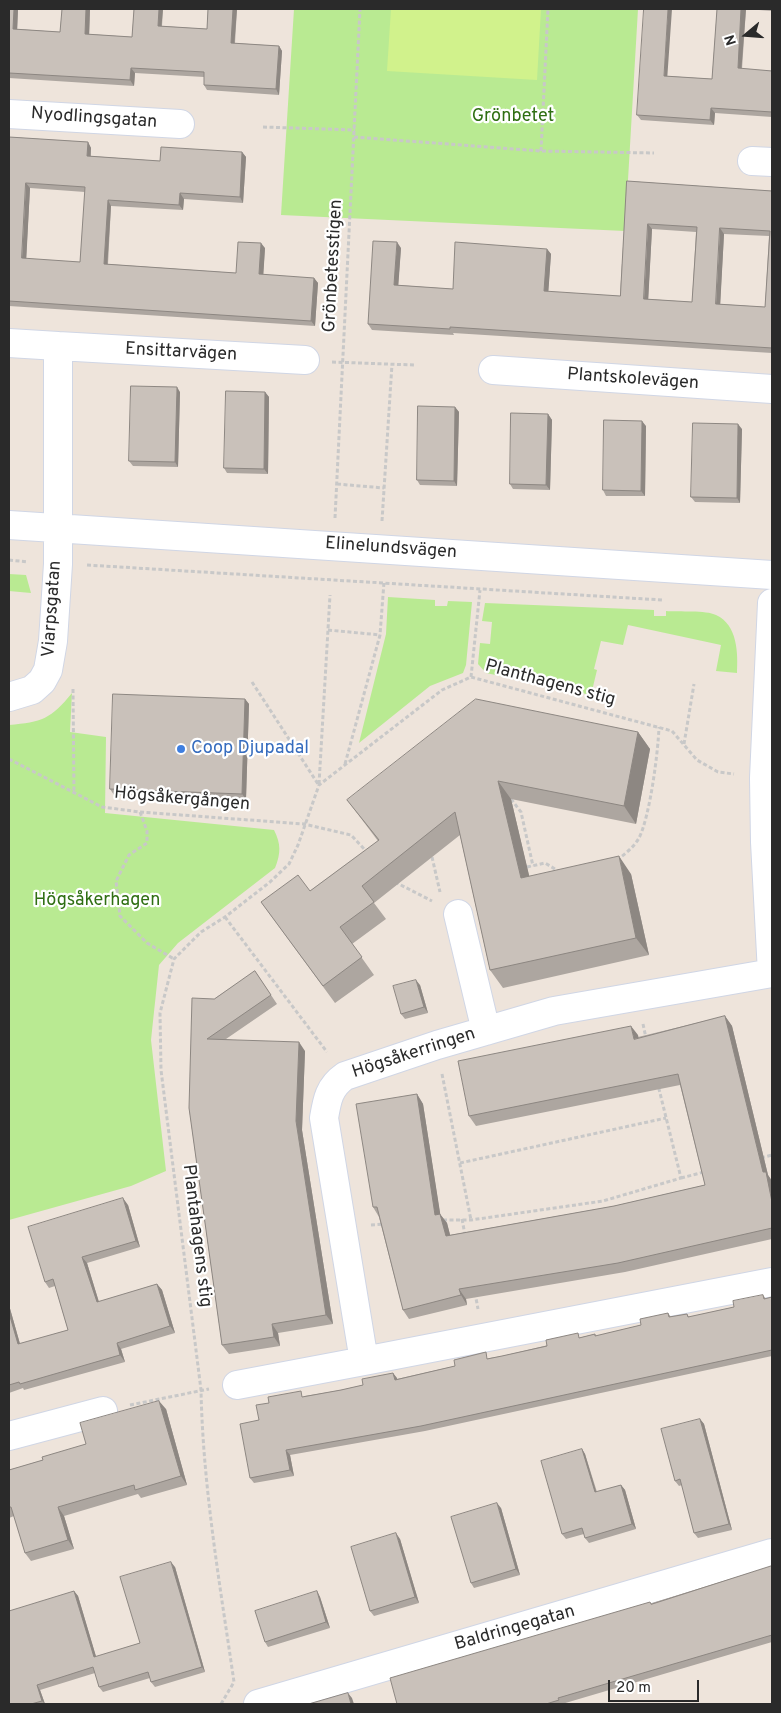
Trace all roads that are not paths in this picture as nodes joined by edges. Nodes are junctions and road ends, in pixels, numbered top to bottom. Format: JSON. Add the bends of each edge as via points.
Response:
{"nodes":[{"id":1,"x":9,"y":114,"type":"edge"},
{"id":2,"x":180,"y":124,"type":"dead end"},
{"id":3,"x":9,"y":343,"type":"edge"},
{"id":4,"x":58,"y":346,"type":"junction"},
{"id":5,"x":305,"y":360,"type":"dead end"},
{"id":6,"x":493,"y":370,"type":"dead end"},
{"id":7,"x":772,"y":389,"type":"edge"},
{"id":8,"x":9,"y":525,"type":"edge"},
{"id":9,"x":57,"y":528,"type":"junction"},
{"id":10,"x":772,"y":575,"type":"edge"},
{"id":11,"x":772,"y":603,"type":"edge"},
{"id":12,"x":9,"y":697,"type":"edge"},
{"id":13,"x":451,"y":910,"type":"road end"},
{"id":14,"x":772,"y":973,"type":"edge"},
{"id":15,"x":486,"y":1031,"type":"junction"},
{"id":16,"x":772,"y":1282,"type":"edge"},
{"id":17,"x":364,"y":1361,"type":"junction"},
{"id":18,"x":237,"y":1385,"type":"road end"},
{"id":19,"x":103,"y":1411,"type":"road end"},
{"id":20,"x":9,"y":1436,"type":"edge"},
{"id":21,"x":772,"y":1553,"type":"edge"},
{"id":22,"x":258,"y":1704,"type":"edge"}],
"edges":[{"from":1,"to":2,"type":"street","name":"Nyodlingsgatan"},
{"from":3,"to":4,"type":"street","name":"Ensittarvägen"},
{"from":4,"to":5,"type":"street","name":"Ensittarvägen"},
{"from":4,"to":9,"type":"street"},
{"from":6,"to":7,"type":"street","name":"Plantskolevägen"},
{"from":8,"to":9,"type":"street","name":"Elinelundsvägen"},
{"from":9,"to":10,"type":"street","name":"Elinelundsvägen"},
{"from":9,"to":12,"type":"street","name":"Viarpsgatan","via":[[58,564],[48,670],[32,690]]},
{"from":11,"to":14,"type":"street","via":[[764,778]]},
{"from":13,"to":15,"type":"street"},
{"from":14,"to":15,"type":"street","name":"Högsåkerringen","via":[[554,1011]]},
{"from":15,"to":17,"type":"street","name":"Högsåkerringen","via":[[345,1076],[334,1083],[327,1098],[324,1118]]},
{"from":16,"to":17,"type":"street"},
{"from":17,"to":18,"type":"street"},
{"from":19,"to":20,"type":"street"},
{"from":21,"to":22,"type":"street","name":"Baldringegatan"}]}
